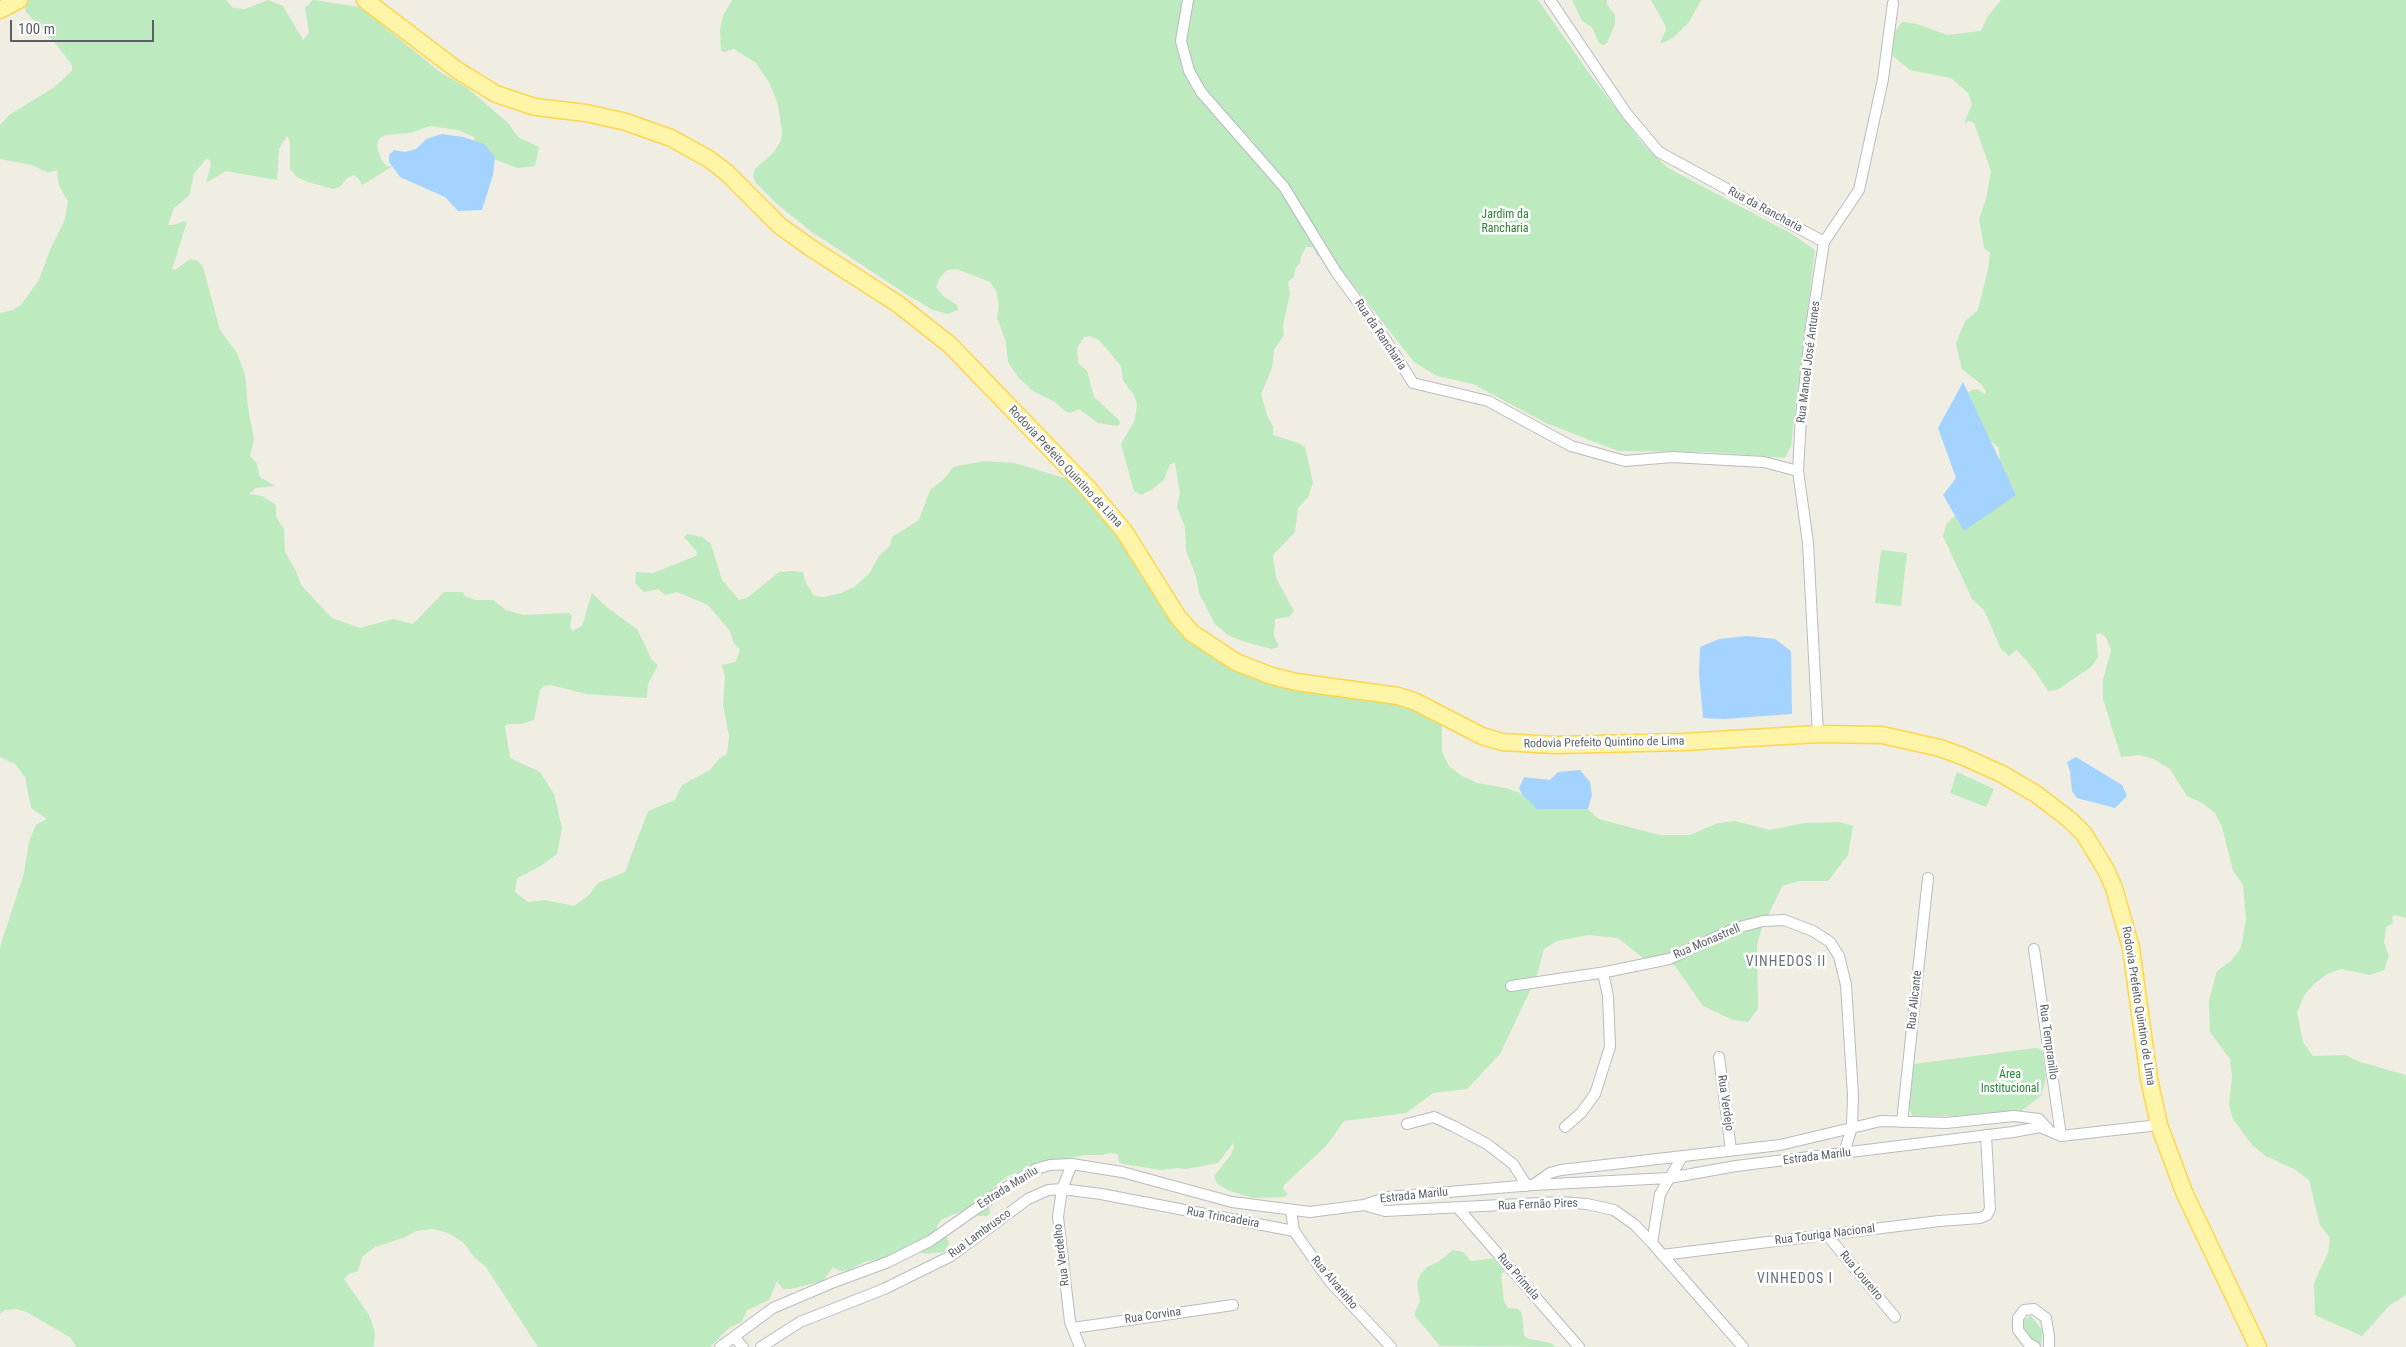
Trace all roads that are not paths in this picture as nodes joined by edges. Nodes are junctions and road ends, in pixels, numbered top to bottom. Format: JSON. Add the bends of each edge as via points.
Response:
{"nodes":[{"id":1,"x":18,"y":0,"type":"edge"},
{"id":2,"x":365,"y":0,"type":"edge"},
{"id":3,"x":1188,"y":0,"type":"edge"},
{"id":4,"x":1550,"y":0,"type":"edge"},
{"id":5,"x":1893,"y":4,"type":"dead end"},
{"id":6,"x":0,"y":10,"type":"edge"},
{"id":7,"x":1824,"y":242,"type":"junction"},
{"id":8,"x":1798,"y":471,"type":"junction"},
{"id":9,"x":1818,"y":734,"type":"junction"},
{"id":10,"x":1928,"y":878,"type":"dead end"},
{"id":11,"x":2034,"y":949,"type":"dead end"},
{"id":12,"x":1603,"y":973,"type":"junction"},
{"id":13,"x":1512,"y":986,"type":"dead end"},
{"id":14,"x":1719,"y":1057,"type":"dead end"},
{"id":15,"x":1902,"y":1122,"type":"junction"},
{"id":16,"x":1407,"y":1124,"type":"dead end"},
{"id":17,"x":2158,"y":1124,"type":"junction"},
{"id":18,"x":1852,"y":1126,"type":"junction"},
{"id":19,"x":1565,"y":1127,"type":"dead end"},
{"id":20,"x":2050,"y":1132,"type":"junction"},
{"id":21,"x":1986,"y":1135,"type":"junction"},
{"id":22,"x":2061,"y":1136,"type":"junction"},
{"id":23,"x":1731,"y":1150,"type":"junction"},
{"id":24,"x":1844,"y":1153,"type":"junction"},
{"id":25,"x":1682,"y":1157,"type":"junction"},
{"id":26,"x":1072,"y":1164,"type":"junction"},
{"id":27,"x":1670,"y":1178,"type":"junction"},
{"id":28,"x":1530,"y":1186,"type":"junction"},
{"id":29,"x":1062,"y":1188,"type":"junction"},
{"id":30,"x":1364,"y":1205,"type":"junction"},
{"id":31,"x":1152,"y":1206,"type":"joint"},
{"id":32,"x":1458,"y":1208,"type":"junction"},
{"id":33,"x":1291,"y":1212,"type":"junction"},
{"id":34,"x":1294,"y":1231,"type":"junction"},
{"id":35,"x":1827,"y":1235,"type":"junction"},
{"id":36,"x":1652,"y":1242,"type":"junction"},
{"id":37,"x":1662,"y":1255,"type":"junction"},
{"id":38,"x":1233,"y":1304,"type":"dead end"},
{"id":39,"x":1895,"y":1317,"type":"dead end"},
{"id":40,"x":1073,"y":1328,"type":"junction"},
{"id":41,"x":734,"y":1337,"type":"junction"},
{"id":42,"x":720,"y":1347,"type":"edge"},
{"id":43,"x":743,"y":1347,"type":"edge"},
{"id":44,"x":761,"y":1347,"type":"edge"},
{"id":45,"x":1080,"y":1347,"type":"edge"},
{"id":46,"x":1391,"y":1347,"type":"edge"},
{"id":47,"x":1579,"y":1347,"type":"edge"},
{"id":48,"x":1742,"y":1347,"type":"edge"},
{"id":49,"x":2035,"y":1347,"type":"edge"},
{"id":50,"x":2049,"y":1347,"type":"edge"},
{"id":51,"x":2258,"y":1347,"type":"edge"}],
"edges":[{"from":1,"to":6,"type":"main road"},
{"from":2,"to":9,"type":"main road","name":"Rodovia Prefeito Quintino de Lima","via":[[456,70],[496,94],[535,108],[586,113],[626,122],[671,138],[709,159],[780,226],[898,304],[950,345],[1087,487],[1124,531],[1178,617],[1192,633],[1236,662],[1296,682],[1398,696],[1482,736],[1518,744],[1683,742]]},
{"from":3,"to":8,"type":"street","name":"Rua da Rancharia","via":[[1181,41],[1189,71],[1201,92],[1284,187],[1336,272],[1413,383],[1488,401],[1571,446],[1625,461],[1672,457],[1764,462]]},
{"from":4,"to":7,"type":"street","name":"Rua da Rancharia","via":[[1627,114],[1660,152]]},
{"from":5,"to":7,"type":"street","name":"Rua Manoel José Antunes","via":[[1883,79],[1859,190]]},
{"from":7,"to":8,"type":"street","name":"Rua Manoel José Antunes","via":[[1811,327]]},
{"from":8,"to":9,"type":"street","name":"Rua Manoel José Antunes","via":[[1808,543]]},
{"from":9,"to":17,"type":"main road","name":"Rodovia Prefeito Quintino de Lima","via":[[1882,735],[1962,756],[2036,794],[2084,834],[2106,870],[2126,926]]},
{"from":10,"to":15,"type":"street","name":"Rua Alicante"},
{"from":11,"to":22,"type":"street","name":"Rua Tempranillo"},
{"from":12,"to":13,"type":"street","name":"Rua Monastrell"},
{"from":12,"to":18,"type":"street","name":"Rua Monastrell","via":[[1669,958],[1736,928],[1763,921],[1784,920],[1813,931],[1830,942],[1839,956],[1846,985]]},
{"from":12,"to":19,"type":"street","via":[[1608,996],[1610,1047],[1595,1094]]},
{"from":14,"to":23,"type":"street","name":"Rua Verdejo"},
{"from":15,"to":18,"type":"street","via":[[1881,1121]]},
{"from":15,"to":20,"type":"street","via":[[1946,1123],[2014,1116],[2039,1119]]},
{"from":16,"to":28,"type":"street","via":[[1434,1117],[1452,1126],[1487,1144],[1514,1164]]},
{"from":17,"to":22,"type":"street","name":"Estrada Marilu"},
{"from":17,"to":51,"type":"main road","name":"Rodovia Prefeito Quintino de Lima","via":[[2184,1192]]},
{"from":18,"to":23,"type":"street","via":[[1780,1145]]},
{"from":18,"to":24,"type":"street","name":"Rua Monastrell"},
{"from":20,"to":21,"type":"street","name":"Estrada Marilu","via":[[2040,1127]]},
{"from":20,"to":22,"type":"street","name":"Estrada Marilu"},
{"from":21,"to":24,"type":"street","name":"Estrada Marilu"},
{"from":21,"to":35,"type":"street","name":"Rua Touriga Nacional","via":[[1990,1200],[1987,1215]]},
{"from":23,"to":25,"type":"street"},
{"from":24,"to":27,"type":"street","name":"Estrada Marilu"},
{"from":25,"to":27,"type":"street"},
{"from":25,"to":28,"type":"street","via":[[1561,1170]]},
{"from":26,"to":29,"type":"street","name":"Rua Verdelho"},
{"from":26,"to":33,"type":"street","name":"Estrada Marilu","via":[[1122,1172],[1232,1202]]},
{"from":26,"to":41,"type":"street","name":"Estrada Marilu","via":[[1050,1164],[1036,1169],[930,1241],[888,1262],[773,1308]]},
{"from":27,"to":28,"type":"street","name":"Estrada Marilu"},
{"from":27,"to":36,"type":"street","via":[[1660,1194]]},
{"from":28,"to":30,"type":"street","name":"Estrada Marilu","via":[[1388,1197]]},
{"from":29,"to":31,"type":"street","name":"Rua Lambrusco"},
{"from":29,"to":40,"type":"street","name":"Rua Verdelho","via":[[1058,1218]]},
{"from":29,"to":44,"type":"street","name":"Rua Lambrusco","via":[[1028,1199],[951,1256],[884,1289],[800,1322]]},
{"from":30,"to":32,"type":"street","name":"Rua Fernão Pires","via":[[1385,1211]]},
{"from":30,"to":33,"type":"street","name":"Estrada Marilu"},
{"from":31,"to":34,"type":"street","name":"Rua Trincadeira"},
{"from":32,"to":36,"type":"street","name":"Rua Fernão Pires","via":[[1560,1202],[1587,1204],[1614,1210]]},
{"from":32,"to":47,"type":"street","name":"Rua Prímula"},
{"from":33,"to":34,"type":"street","name":"Rua Alvarinho"},
{"from":34,"to":46,"type":"street","name":"Rua Alvarinho","via":[[1331,1283]]},
{"from":35,"to":37,"type":"street","name":"Rua Touriga Nacional"},
{"from":35,"to":39,"type":"street","name":"Rua Loureiro"},
{"from":36,"to":37,"type":"street","name":"Rua Fernão Pires"},
{"from":37,"to":48,"type":"street","name":"Rua Fernão Pires"},
{"from":38,"to":40,"type":"street","name":"Rua Corvina"},
{"from":40,"to":45,"type":"street","name":"Rua Verdelho"},
{"from":41,"to":42,"type":"street","name":"Estrada Marilu"},
{"from":41,"to":43,"type":"street"},
{"from":49,"to":50,"type":"street","via":[[2018,1330],[2018,1318],[2024,1310],[2034,1310],[2046,1318]]}]}
